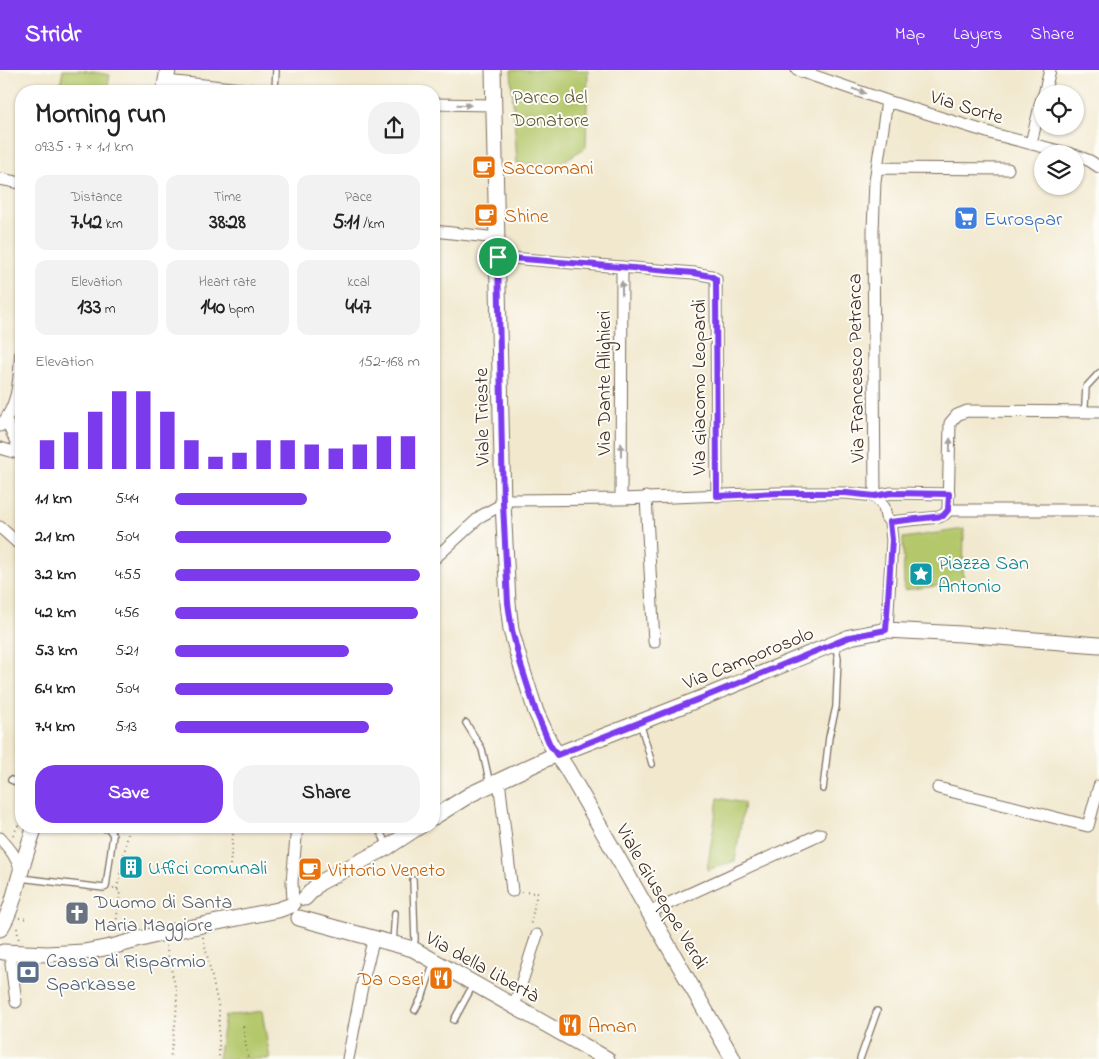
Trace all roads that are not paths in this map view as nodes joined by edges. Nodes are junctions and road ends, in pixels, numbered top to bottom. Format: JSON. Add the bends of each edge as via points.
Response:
{"nodes":[{"id":1,"x":276,"y":70,"type":"edge"},
{"id":2,"x":493,"y":70,"type":"edge"},
{"id":3,"x":797,"y":70,"type":"edge"},
{"id":4,"x":1050,"y":70,"type":"edge"},
{"id":5,"x":830,"y":75,"type":"edge"},
{"id":6,"x":166,"y":81,"type":"edge"},
{"id":7,"x":204,"y":85,"type":"edge"},
{"id":8,"x":275,"y":85,"type":"edge"},
{"id":9,"x":1046,"y":85,"type":"edge"},
{"id":10,"x":887,"y":101,"type":"junction"},
{"id":11,"x":440,"y":104,"type":"edge"},
{"id":12,"x":494,"y":105,"type":"junction"},
{"id":13,"x":1034,"y":131,"type":"edge"},
{"id":14,"x":1031,"y":143,"type":"junction"},
{"id":15,"x":1038,"y":145,"type":"edge"},
{"id":16,"x":1084,"y":159,"type":"edge"},
{"id":17,"x":877,"y":168,"type":"junction"},
{"id":18,"x":1099,"y":168,"type":"edge"},
{"id":19,"x":1008,"y":169,"type":"dead end"},
{"id":20,"x":0,"y":179,"type":"edge"},
{"id":21,"x":15,"y":183,"type":"edge"},
{"id":22,"x":440,"y":232,"type":"edge"},
{"id":23,"x":497,"y":238,"type":"junction"},
{"id":24,"x":498,"y":257,"type":"junction"},
{"id":25,"x":622,"y":267,"type":"junction"},
{"id":26,"x":1099,"y":373,"type":"edge"},
{"id":27,"x":15,"y":401,"type":"edge"},
{"id":28,"x":1082,"y":412,"type":"junction"},
{"id":29,"x":1099,"y":412,"type":"edge"},
{"id":30,"x":3,"y":423,"type":"edge"},
{"id":31,"x":15,"y":443,"type":"edge"},
{"id":32,"x":0,"y":448,"type":"edge"},
{"id":33,"x":15,"y":452,"type":"edge"},
{"id":34,"x":949,"y":494,"type":"junction"},
{"id":35,"x":717,"y":496,"type":"junction"},
{"id":36,"x":875,"y":496,"type":"junction"},
{"id":37,"x":646,"y":497,"type":"junction"},
{"id":38,"x":621,"y":499,"type":"junction"},
{"id":39,"x":503,"y":503,"type":"junction"},
{"id":40,"x":948,"y":510,"type":"junction"},
{"id":41,"x":1099,"y":510,"type":"edge"},
{"id":42,"x":890,"y":522,"type":"junction"},
{"id":43,"x":0,"y":527,"type":"edge"},
{"id":44,"x":15,"y":541,"type":"edge"},
{"id":45,"x":440,"y":554,"type":"edge"},
{"id":46,"x":886,"y":630,"type":"junction"},
{"id":47,"x":654,"y":642,"type":"dead end"},
{"id":48,"x":835,"y":644,"type":"junction"},
{"id":49,"x":1099,"y":645,"type":"edge"},
{"id":50,"x":466,"y":722,"type":"dead end"},
{"id":51,"x":640,"y":722,"type":"junction"},
{"id":52,"x":557,"y":755,"type":"junction"},
{"id":53,"x":652,"y":764,"type":"dead end"},
{"id":54,"x":11,"y":780,"type":"dead end"},
{"id":55,"x":15,"y":782,"type":"edge"},
{"id":56,"x":495,"y":782,"type":"junction"},
{"id":57,"x":1099,"y":786,"type":"edge"},
{"id":58,"x":938,"y":788,"type":"dead end"},
{"id":59,"x":822,"y":789,"type":"dead end"},
{"id":60,"x":440,"y":814,"type":"edge"},
{"id":61,"x":33,"y":833,"type":"edge"},
{"id":62,"x":112,"y":833,"type":"edge"},
{"id":63,"x":296,"y":833,"type":"edge"},
{"id":64,"x":381,"y":833,"type":"edge"},
{"id":65,"x":409,"y":833,"type":"edge"},
{"id":66,"x":820,"y":834,"type":"dead end"},
{"id":67,"x":4,"y":836,"type":"edge"},
{"id":68,"x":388,"y":847,"type":"junction"},
{"id":69,"x":20,"y":875,"type":"junction"},
{"id":70,"x":413,"y":880,"type":"dead end"},
{"id":71,"x":512,"y":891,"type":"road end"},
{"id":72,"x":297,"y":907,"type":"junction"},
{"id":73,"x":650,"y":912,"type":"junction"},
{"id":74,"x":395,"y":913,"type":"dead end"},
{"id":75,"x":537,"y":935,"type":"road end"},
{"id":76,"x":374,"y":938,"type":"junction"},
{"id":77,"x":393,"y":943,"type":"junction"},
{"id":78,"x":4,"y":945,"type":"edge"},
{"id":79,"x":413,"y":949,"type":"junction"},
{"id":80,"x":434,"y":960,"type":"junction"},
{"id":81,"x":474,"y":983,"type":"junction"},
{"id":82,"x":16,"y":1002,"type":"dead end"},
{"id":83,"x":514,"y":1006,"type":"junction"},
{"id":84,"x":415,"y":1010,"type":"dead end"},
{"id":85,"x":877,"y":1011,"type":"dead end"},
{"id":86,"x":454,"y":1020,"type":"dead end"},
{"id":87,"x":348,"y":1059,"type":"edge"},
{"id":88,"x":607,"y":1059,"type":"edge"},
{"id":89,"x":733,"y":1059,"type":"edge"},
{"id":90,"x":860,"y":1059,"type":"edge"}],
"edges":[{"from":1,"to":8,"type":"lane"},
{"from":2,"to":12,"type":"street","name":"Viale Trieste"},
{"from":3,"to":5,"type":"street","name":"Via Sorte"},
{"from":4,"to":9,"type":"street"},
{"from":5,"to":10,"type":"street","name":"Via Sorte","one_way":true},
{"from":6,"to":7,"type":"street"},
{"from":10,"to":14,"type":"street","name":"Via Sorte"},
{"from":10,"to":17,"type":"street","name":"Via Francesco Petrarca"},
{"from":11,"to":12,"type":"street","one_way":true},
{"from":12,"to":23,"type":"street","name":"Viale Trieste"},
{"from":13,"to":14,"type":"street"},
{"from":14,"to":15,"type":"street","name":"Via Sorte"},
{"from":16,"to":18,"type":"street"},
{"from":17,"to":19,"type":"street"},
{"from":17,"to":36,"type":"street","name":"Via Francesco Petrarca","via":[[872,230]]},
{"from":20,"to":21,"type":"street"},
{"from":22,"to":23,"type":"street"},
{"from":23,"to":24,"type":"street","name":"Viale Trieste"},
{"from":24,"to":25,"type":"street"},
{"from":24,"to":39,"type":"street","name":"Viale Trieste"},
{"from":25,"to":35,"type":"street","name":"Via Giacomo Leopardi","via":[[694,273],[716,279]]},
{"from":38,"to":25,"type":"street","name":"Via Dante Alighieri","one_way":true},
{"from":26,"to":28,"type":"lane","via":[[1086,387]]},
{"from":27,"to":30,"type":"street"},
{"from":28,"to":29,"type":"street"},
{"from":34,"to":28,"type":"street","one_way":true,"via":[[950,423],[957,415],[967,411]]},
{"from":30,"to":31,"type":"street"},
{"from":32,"to":33,"type":"street"},
{"from":34,"to":36,"type":"street","via":[[891,493]]},
{"from":34,"to":40,"type":"street"},
{"from":35,"to":36,"type":"street","via":[[846,493]]},
{"from":35,"to":37,"type":"street"},
{"from":36,"to":42,"type":"street","name":"Via Francesco Petrarca"},
{"from":37,"to":38,"type":"street"},
{"from":37,"to":47,"type":"street"},
{"from":38,"to":39,"type":"street","via":[[510,500]]},
{"from":39,"to":45,"type":"street","via":[[481,516]]},
{"from":39,"to":52,"type":"street","name":"Viale Trieste","via":[[512,630],[536,712]]},
{"from":40,"to":41,"type":"street"},
{"from":40,"to":42,"type":"street","via":[[939,517]]},
{"from":42,"to":46,"type":"street","name":"Via Francesco Petrarca","via":[[892,540]]},
{"from":43,"to":44,"type":"street"},
{"from":46,"to":48,"type":"street","name":"Via Camporosolo","via":[[850,637]]},
{"from":46,"to":49,"type":"street","name":"Via Camporosolo"},
{"from":48,"to":51,"type":"street","name":"Via Camporosolo"},
{"from":48,"to":59,"type":"lane","via":[[838,658],[836,708],[828,737]]},
{"from":50,"to":56,"type":"lane","via":[[482,749]]},
{"from":51,"to":52,"type":"street","name":"Via Camporosolo"},
{"from":51,"to":53,"type":"lane"},
{"from":52,"to":56,"type":"street","name":"Via Camporosolo"},
{"from":52,"to":73,"type":"street","name":"Viale Giuseppe Verdi"},
{"from":54,"to":55,"type":"lane"},
{"from":56,"to":60,"type":"street","name":"Via Camporosolo"},
{"from":56,"to":71,"type":"street"},
{"from":57,"to":58,"type":"street","via":[[1088,826]]},
{"from":61,"to":69,"type":"street"},
{"from":62,"to":69,"type":"lane","via":[[106,887]]},
{"from":63,"to":72,"type":"street","via":[[292,882]]},
{"from":64,"to":68,"type":"lane"},
{"from":65,"to":68,"type":"street"},
{"from":66,"to":73,"type":"street"},
{"from":67,"to":69,"type":"street","via":[[18,860]]},
{"from":68,"to":72,"type":"street","via":[[319,883]]},
{"from":69,"to":78,"type":"street","via":[[14,916]]},
{"from":70,"to":79,"type":"lane"},
{"from":72,"to":76,"type":"street","name":"Via della Libertà","via":[[332,928]]},
{"from":72,"to":78,"type":"street","via":[[84,952],[34,954]]},
{"from":73,"to":89,"type":"street","name":"Viale Giuseppe Verdi"},
{"from":74,"to":77,"type":"lane"},
{"from":75,"to":83,"type":"street"},
{"from":76,"to":77,"type":"street","name":"Via della Libertà"},
{"from":76,"to":87,"type":"street"},
{"from":77,"to":79,"type":"street","name":"Via della Libertà"},
{"from":78,"to":82,"type":"street"},
{"from":79,"to":80,"type":"street","name":"Via della Libertà"},
{"from":80,"to":81,"type":"street","name":"Via della Libertà"},
{"from":80,"to":84,"type":"lane"},
{"from":81,"to":83,"type":"street","name":"Via della Libertà"},
{"from":81,"to":86,"type":"lane"},
{"from":83,"to":88,"type":"street","name":"Via della Libertà"},
{"from":85,"to":90,"type":"lane"}]}
